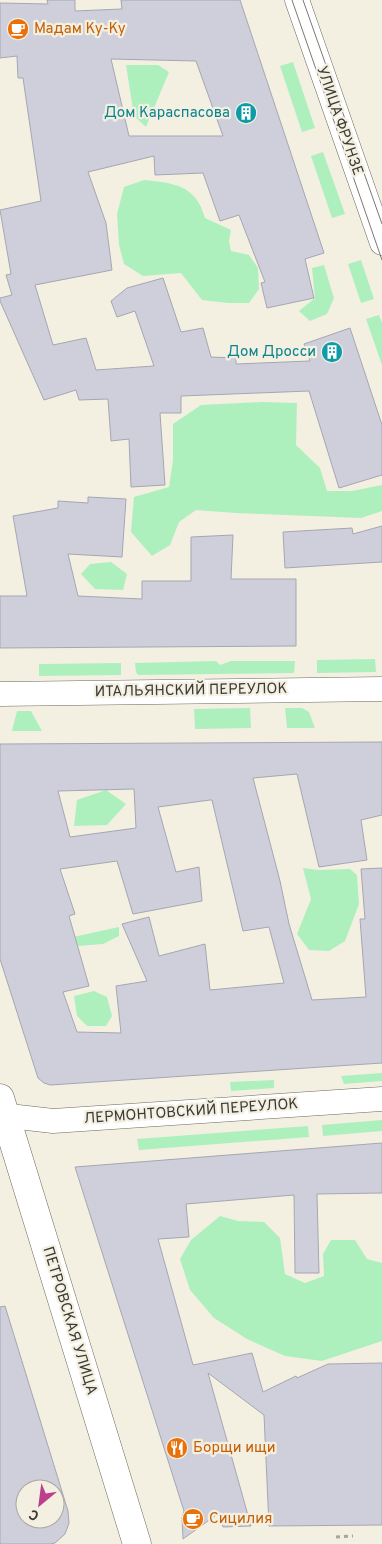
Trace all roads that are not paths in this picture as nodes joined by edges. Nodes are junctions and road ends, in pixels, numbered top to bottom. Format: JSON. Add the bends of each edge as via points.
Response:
{"nodes":[{"id":1,"x":297,"y":0,"type":"edge"},
{"id":2,"x":382,"y":243,"type":"edge"},
{"id":3,"x":382,"y":689,"type":"edge"},
{"id":4,"x":0,"y":694,"type":"edge"},
{"id":5,"x":382,"y":1099,"type":"edge"},
{"id":6,"x":2,"y":1110,"type":"edge"},
{"id":7,"x":137,"y":1544,"type":"edge"}],
"edges":[{"from":1,"to":2,"type":"street","name":"УЛИЦА ФРУНЗЕ"},
{"from":3,"to":4,"type":"street","name":"ИТАЛЬЯНСКИЙ ПЕРЕУЛОК"},
{"from":5,"to":6,"type":"street","name":"ЛЕРМОНТОВСКИЙ ПЕРЕУЛОК","via":[[53,1121]]},
{"from":6,"to":7,"type":"main road","name":"ПЕТРОВСКАЯ УЛИЦА"}]}
